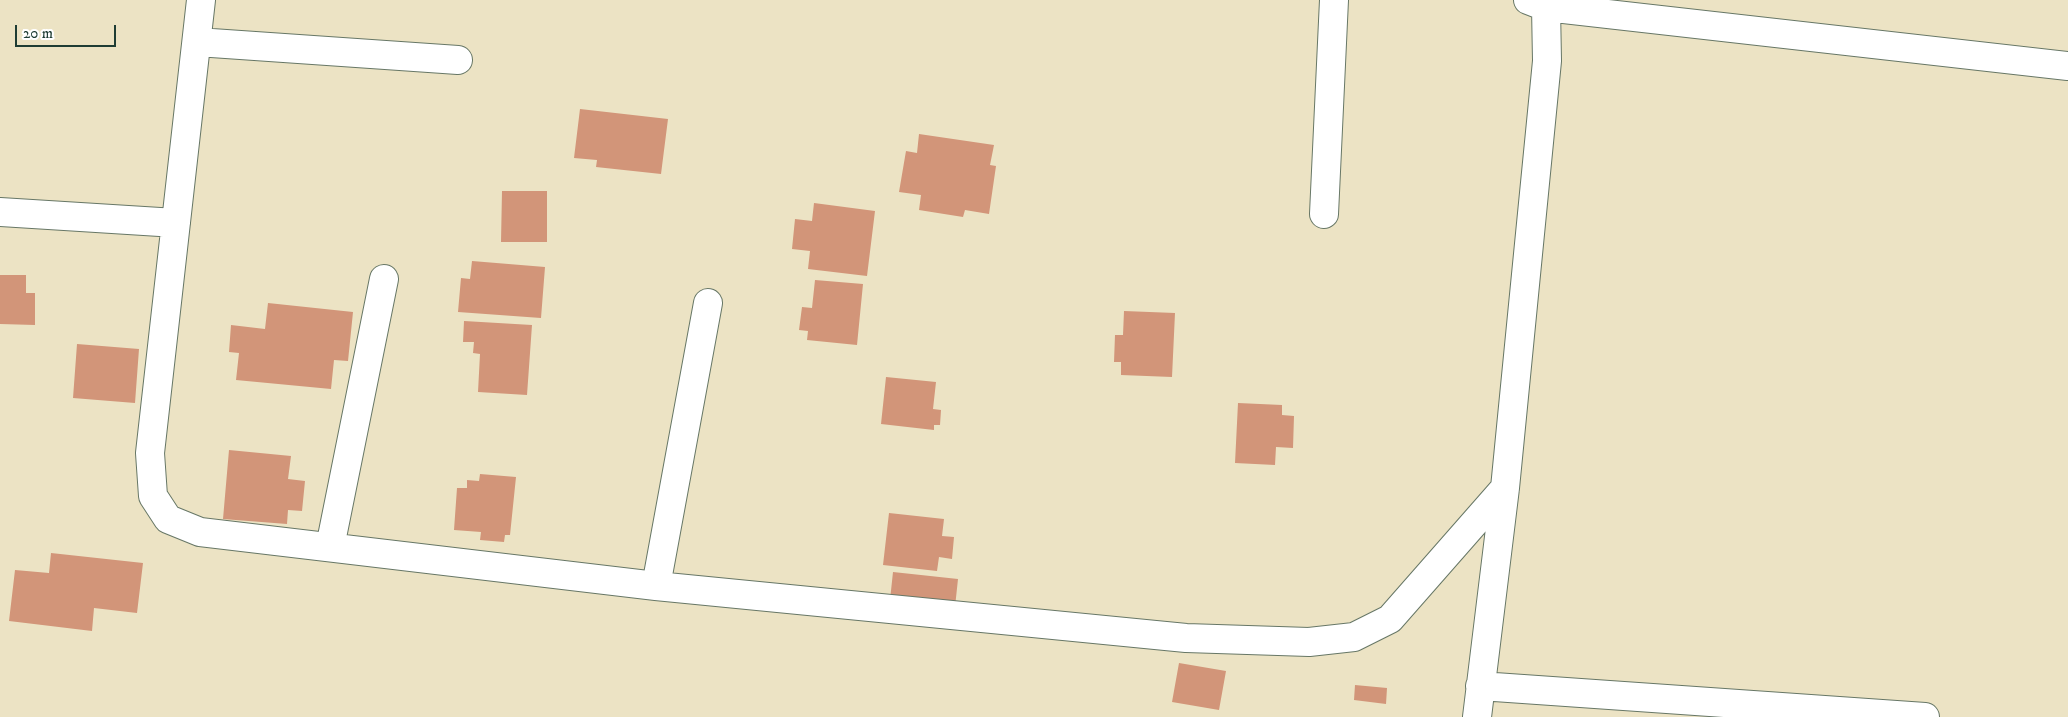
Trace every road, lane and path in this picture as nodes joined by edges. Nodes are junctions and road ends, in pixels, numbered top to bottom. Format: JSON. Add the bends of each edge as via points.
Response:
{"nodes":[{"id":1,"x":201,"y":0,"type":"edge"},
{"id":2,"x":1334,"y":0,"type":"edge"},
{"id":3,"x":1537,"y":4,"type":"edge"},
{"id":4,"x":196,"y":42,"type":"junction"},
{"id":5,"x":458,"y":60,"type":"dead end"},
{"id":6,"x":2068,"y":66,"type":"edge"},
{"id":7,"x":0,"y":212,"type":"edge"},
{"id":8,"x":1324,"y":214,"type":"dead end"},
{"id":9,"x":176,"y":223,"type":"junction"},
{"id":10,"x":384,"y":279,"type":"dead end"},
{"id":11,"x":708,"y":303,"type":"dead end"},
{"id":12,"x":1505,"y":488,"type":"junction"},
{"id":13,"x":330,"y":548,"type":"junction"},
{"id":14,"x":656,"y":586,"type":"junction"},
{"id":15,"x":1480,"y":686,"type":"junction"},
{"id":16,"x":1477,"y":717,"type":"edge"},
{"id":17,"x":1925,"y":717,"type":"edge"}],
"edges":[{"from":1,"to":4,"type":"street"},
{"from":2,"to":8,"type":"street"},
{"from":3,"to":6,"type":"street"},
{"from":3,"to":12,"type":"street","via":[[1547,61]]},
{"from":4,"to":5,"type":"street"},
{"from":4,"to":9,"type":"street"},
{"from":7,"to":9,"type":"street"},
{"from":9,"to":13,"type":"street","via":[[150,453],[153,496],[168,519],[200,532]]},
{"from":10,"to":13,"type":"street"},
{"from":11,"to":14,"type":"street"},
{"from":12,"to":14,"type":"street","via":[[1390,619],[1354,637],[1309,642],[1186,638]]},
{"from":12,"to":15,"type":"street"},
{"from":13,"to":14,"type":"street"},
{"from":15,"to":16,"type":"street"},
{"from":15,"to":17,"type":"street"}]}
